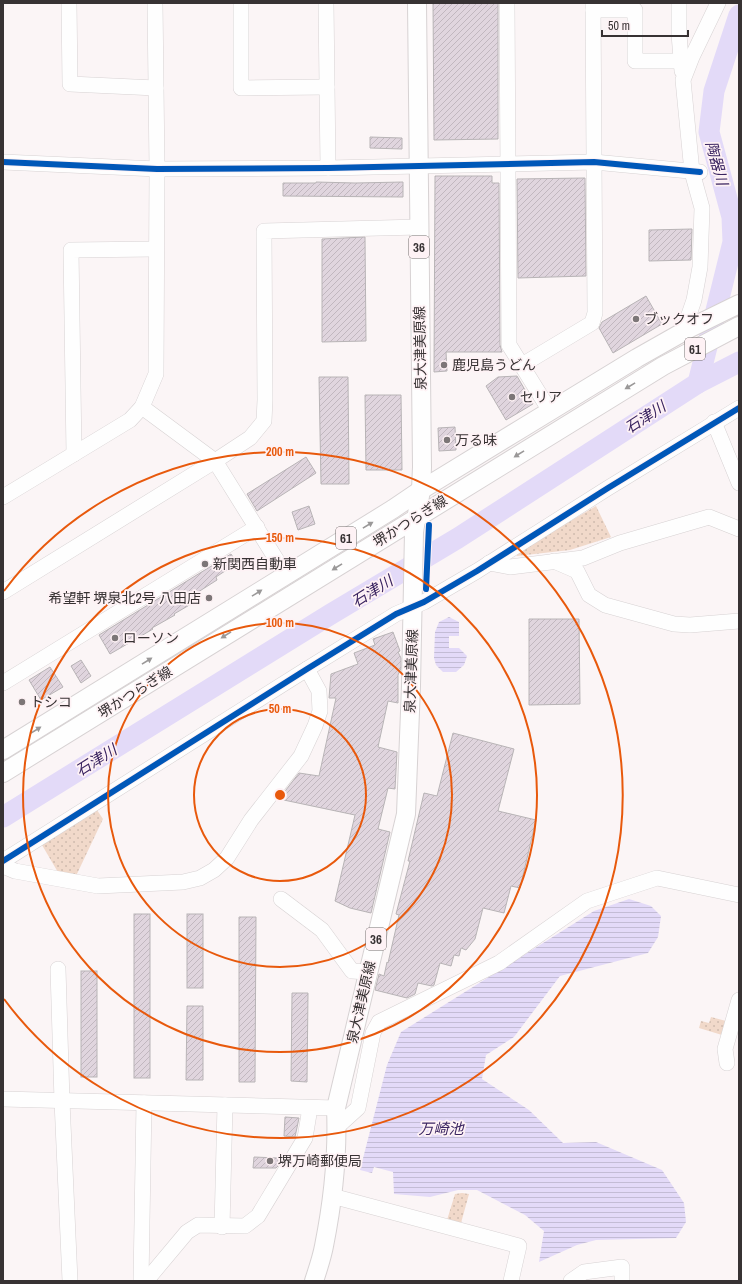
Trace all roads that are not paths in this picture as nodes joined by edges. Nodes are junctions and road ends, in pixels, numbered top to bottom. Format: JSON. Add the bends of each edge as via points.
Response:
{"nodes":[{"id":1,"x":69,"y":3,"type":"edge"},
{"id":2,"x":155,"y":3,"type":"edge"},
{"id":3,"x":240,"y":3,"type":"edge"},
{"id":4,"x":326,"y":3,"type":"edge"},
{"id":5,"x":417,"y":3,"type":"edge"},
{"id":6,"x":507,"y":3,"type":"edge"},
{"id":7,"x":679,"y":3,"type":"edge"},
{"id":8,"x":718,"y":3,"type":"edge"},
{"id":9,"x":593,"y":6,"type":"edge"},
{"id":10,"x":682,"y":61,"type":"junction"},
{"id":11,"x":683,"y":80,"type":"junction"},
{"id":12,"x":327,"y":87,"type":"junction"},
{"id":13,"x":156,"y":88,"type":"junction"},
{"id":14,"x":3,"y":162,"type":"edge"},
{"id":15,"x":594,"y":162,"type":"junction"},
{"id":16,"x":508,"y":164,"type":"junction"},
{"id":17,"x":419,"y":165,"type":"junction"},
{"id":18,"x":328,"y":168,"type":"junction"},
{"id":19,"x":156,"y":170,"type":"junction"},
{"id":20,"x":696,"y":172,"type":"junction"},
{"id":21,"x":419,"y":227,"type":"junction"},
{"id":22,"x":156,"y":249,"type":"junction"},
{"id":23,"x":739,"y":304,"type":"edge"},
{"id":24,"x":734,"y":329,"type":"edge"},
{"id":25,"x":686,"y":330,"type":"junction"},
{"id":26,"x":522,"y":366,"type":"junction"},
{"id":27,"x":142,"y":407,"type":"junction"},
{"id":28,"x":739,"y":408,"type":"edge"},
{"id":29,"x":550,"y":411,"type":"junction"},
{"id":30,"x":714,"y":422,"type":"junction"},
{"id":31,"x":74,"y":454,"type":"junction"},
{"id":32,"x":215,"y":461,"type":"junction"},
{"id":33,"x":739,"y":483,"type":"edge"},
{"id":34,"x":421,"y":490,"type":"junction"},
{"id":35,"x":3,"y":497,"type":"edge"},
{"id":36,"x":415,"y":526,"type":"junction"},
{"id":37,"x":257,"y":528,"type":"junction"},
{"id":38,"x":739,"y":529,"type":"edge"},
{"id":39,"x":554,"y":561,"type":"junction"},
{"id":40,"x":489,"y":563,"type":"junction"},
{"id":41,"x":286,"y":575,"type":"junction"},
{"id":42,"x":3,"y":592,"type":"edge"},
{"id":43,"x":413,"y":601,"type":"junction"},
{"id":44,"x":739,"y":621,"type":"edge"},
{"id":45,"x":307,"y":669,"type":"junction"},
{"id":46,"x":3,"y":683,"type":"edge"},
{"id":47,"x":3,"y":750,"type":"edge"},
{"id":48,"x":3,"y":773,"type":"edge"},
{"id":49,"x":3,"y":861,"type":"edge"},
{"id":50,"x":3,"y":866,"type":"edge"},
{"id":51,"x":739,"y":895,"type":"edge"},
{"id":52,"x":281,"y":899,"type":"dead end"},
{"id":53,"x":58,"y":969,"type":"dead end"},
{"id":54,"x":368,"y":972,"type":"junction"},
{"id":55,"x":739,"y":1000,"type":"edge"},
{"id":56,"x":734,"y":1033,"type":"edge"},
{"id":57,"x":727,"y":1063,"type":"dead end"},
{"id":58,"x":3,"y":1099,"type":"edge"},
{"id":59,"x":62,"y":1101,"type":"junction"},
{"id":60,"x":144,"y":1103,"type":"junction"},
{"id":61,"x":225,"y":1105,"type":"junction"},
{"id":62,"x":310,"y":1108,"type":"junction"},
{"id":63,"x":336,"y":1108,"type":"junction"},
{"id":64,"x":337,"y":1127,"type":"junction"},
{"id":65,"x":332,"y":1196,"type":"junction"},
{"id":66,"x":222,"y":1227,"type":"junction"},
{"id":67,"x":594,"y":1276,"type":"edge"},
{"id":68,"x":70,"y":1281,"type":"edge"},
{"id":69,"x":141,"y":1281,"type":"edge"},
{"id":70,"x":146,"y":1281,"type":"edge"},
{"id":71,"x":314,"y":1281,"type":"edge"},
{"id":72,"x":512,"y":1281,"type":"edge"},
{"id":73,"x":571,"y":1281,"type":"edge"},
{"id":74,"x":622,"y":1281,"type":"edge"}],
"edges":[{"from":1,"to":13,"type":"street","via":[[70,84]]},
{"from":2,"to":13,"type":"street"},
{"from":3,"to":12,"type":"street","via":[[240,88]]},
{"from":4,"to":12,"type":"street"},
{"from":5,"to":17,"type":"main road","name":"泉大津美原線","number":"36"},
{"from":6,"to":16,"type":"street"},
{"from":7,"to":10,"type":"street"},
{"from":8,"to":11,"type":"street"},
{"from":9,"to":10,"type":"street","via":[[635,10],[635,61]]},
{"from":9,"to":15,"type":"street"},
{"from":10,"to":11,"type":"street"},
{"from":11,"to":20,"type":"street"},
{"from":12,"to":18,"type":"street"},
{"from":13,"to":19,"type":"street"},
{"from":14,"to":19,"type":"street"},
{"from":15,"to":16,"type":"street"},
{"from":15,"to":20,"type":"street"},
{"from":15,"to":26,"type":"street","via":[[595,313],[592,323]]},
{"from":16,"to":17,"type":"street"},
{"from":16,"to":26,"type":"street","via":[[509,345]]},
{"from":17,"to":18,"type":"street"},
{"from":17,"to":21,"type":"main road","name":"泉大津美原線","number":"36"},
{"from":18,"to":19,"type":"street"},
{"from":19,"to":22,"type":"street"},
{"from":20,"to":25,"type":"street","via":[[702,208],[700,267]]},
{"from":21,"to":32,"type":"street","via":[[264,231],[264,420],[250,438]]},
{"from":21,"to":34,"type":"main road","name":"泉大津美原線","number":"36"},
{"from":22,"to":27,"type":"street","via":[[156,374]]},
{"from":22,"to":31,"type":"street","via":[[71,250]]},
{"from":23,"to":25,"type":"main road","name":"堺かつらぎ線","number":"61"},
{"from":24,"to":36,"type":"main road","name":"堺かつらぎ線","number":"61","one_way":true,"via":[[663,366]]},
{"from":25,"to":29,"type":"main road","name":"堺かつらぎ線","number":"61"},
{"from":26,"to":29,"type":"street"},
{"from":27,"to":31,"type":"street","via":[[130,420]]},
{"from":27,"to":32,"type":"street"},
{"from":28,"to":30,"type":"street"},
{"from":29,"to":34,"type":"main road","name":"堺かつらぎ線","number":"61"},
{"from":30,"to":33,"type":"street"},
{"from":30,"to":40,"type":"street"},
{"from":31,"to":35,"type":"street"},
{"from":32,"to":37,"type":"street"},
{"from":32,"to":42,"type":"street"},
{"from":34,"to":36,"type":"main road","name":"泉大津美原線","number":"36"},
{"from":41,"to":34,"type":"main road","name":"堺かつらぎ線","number":"61","one_way":true},
{"from":36,"to":43,"type":"main road","name":"泉大津美原線","number":"36"},
{"from":36,"to":48,"type":"main road","name":"堺かつらぎ線","number":"61","one_way":true},
{"from":37,"to":41,"type":"street"},
{"from":37,"to":46,"type":"street"},
{"from":38,"to":39,"type":"street","via":[[709,517],[620,543],[583,558]]},
{"from":39,"to":40,"type":"street","via":[[510,567]]},
{"from":39,"to":44,"type":"street","via":[[577,571],[589,595],[605,605],[674,624]]},
{"from":40,"to":43,"type":"street"},
{"from":47,"to":41,"type":"main road","name":"堺かつらぎ線","number":"61","one_way":true},
{"from":43,"to":45,"type":"street"},
{"from":43,"to":54,"type":"main road","name":"泉大津美原線","number":"36","via":[[406,814]]},
{"from":45,"to":49,"type":"street"},
{"from":45,"to":50,"type":"street","via":[[319,691],[320,711],[315,726],[301,756],[251,820],[227,858],[214,870],[200,878],[183,882],[98,886],[15,871]]},
{"from":51,"to":64,"type":"street","via":[[657,878],[587,901],[499,963],[379,1022],[373,1033],[358,1108]]},
{"from":52,"to":54,"type":"street","via":[[322,930],[352,971]]},
{"from":53,"to":59,"type":"street"},
{"from":54,"to":63,"type":"main road","name":"泉大津美原線","number":"36"},
{"from":55,"to":56,"type":"street"},
{"from":56,"to":57,"type":"street","via":[[725,1049]]},
{"from":58,"to":59,"type":"street"},
{"from":59,"to":60,"type":"street"},
{"from":59,"to":68,"type":"street"},
{"from":60,"to":61,"type":"street"},
{"from":60,"to":69,"type":"street"},
{"from":61,"to":62,"type":"street"},
{"from":61,"to":66,"type":"street"},
{"from":62,"to":63,"type":"street"},
{"from":62,"to":66,"type":"street","via":[[305,1138],[258,1216],[245,1226]]},
{"from":63,"to":64,"type":"main road","name":"泉大津美原線","number":"36"},
{"from":64,"to":65,"type":"main road","name":"泉大津美原線","number":"36"},
{"from":65,"to":71,"type":"main road","name":"泉大津美原線","number":"36","via":[[324,1247]]},
{"from":65,"to":72,"type":"street","via":[[519,1246]]},
{"from":66,"to":70,"type":"street","via":[[198,1225],[187,1232]]},
{"from":67,"to":73,"type":"street","via":[[584,1272]]},
{"from":67,"to":74,"type":"street","via":[[622,1267]]}]}
